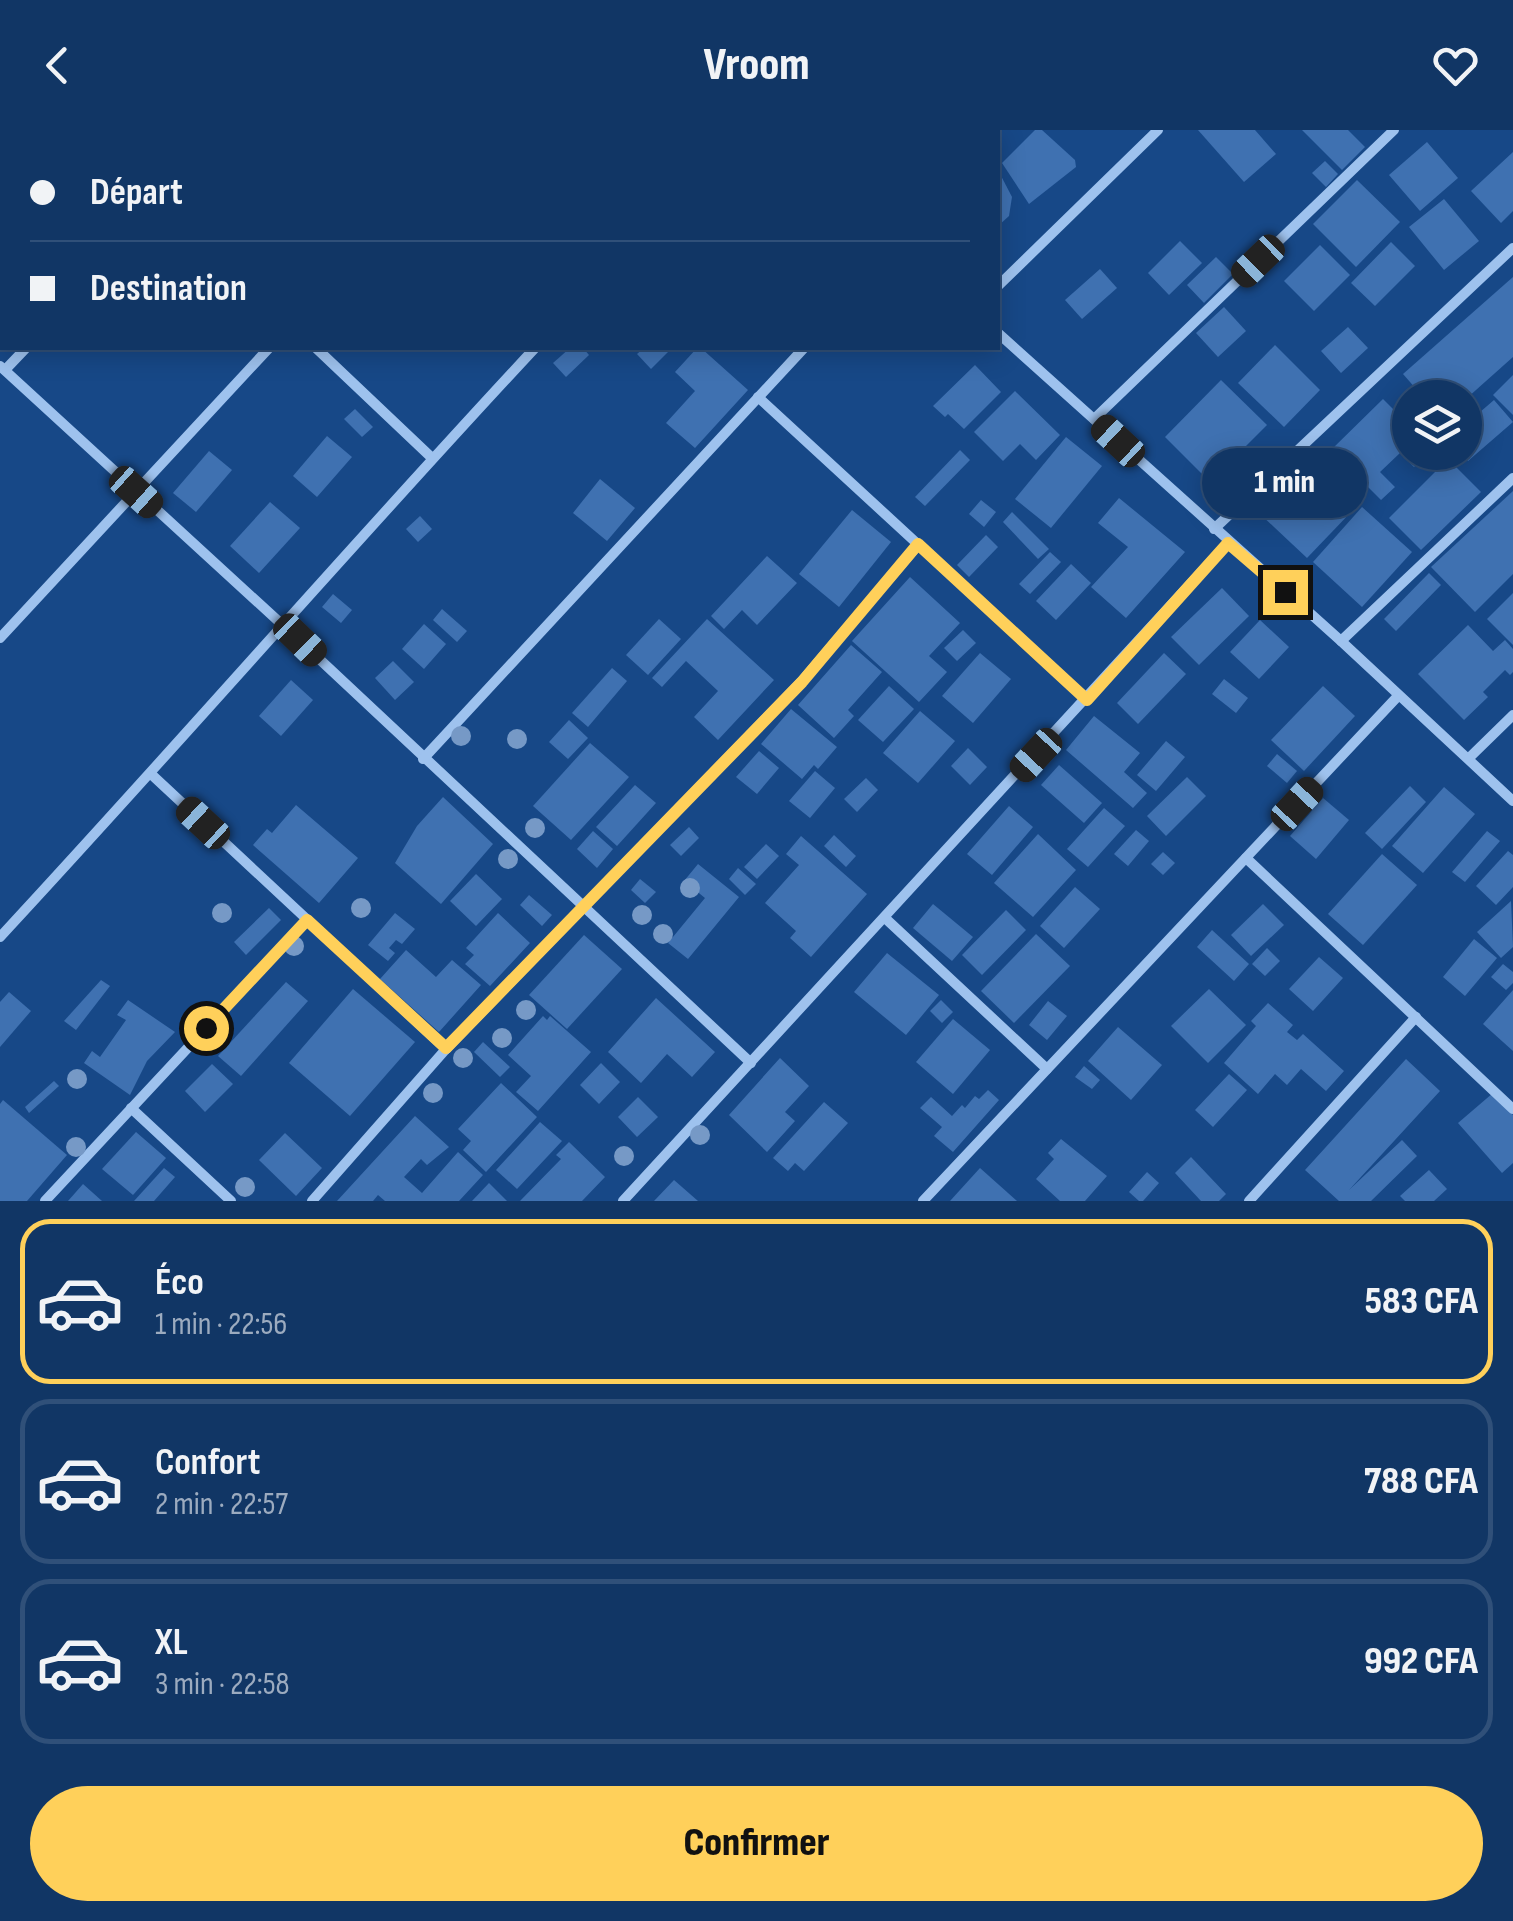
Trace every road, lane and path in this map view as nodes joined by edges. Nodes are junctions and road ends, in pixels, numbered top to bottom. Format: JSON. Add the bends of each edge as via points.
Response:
{"nodes":[{"id":1,"x":1158,"y":130,"type":"edge"},
{"id":2,"x":1394,"y":130,"type":"edge"},
{"id":3,"x":1513,"y":248,"type":"edge"},
{"id":4,"x":1000,"y":284,"type":"edge"},
{"id":5,"x":1000,"y":334,"type":"edge"},
{"id":6,"x":24,"y":350,"type":"edge"},
{"id":7,"x":267,"y":350,"type":"edge"},
{"id":8,"x":318,"y":350,"type":"edge"},
{"id":9,"x":533,"y":350,"type":"edge"},
{"id":10,"x":802,"y":350,"type":"edge"},
{"id":11,"x":2,"y":368,"type":"edge"},
{"id":12,"x":758,"y":397,"type":"junction"},
{"id":13,"x":1094,"y":418,"type":"junction"},
{"id":14,"x":432,"y":458,"type":"junction"},
{"id":15,"x":1513,"y":478,"type":"edge"},
{"id":16,"x":136,"y":492,"type":"junction"},
{"id":17,"x":1214,"y":529,"type":"junction"},
{"id":18,"x":1228,"y":543,"type":"junction"},
{"id":19,"x":918,"y":544,"type":"junction"},
{"id":20,"x":284,"y":626,"type":"junction"},
{"id":21,"x":0,"y":638,"type":"edge"},
{"id":22,"x":1342,"y":641,"type":"junction"},
{"id":23,"x":1398,"y":696,"type":"junction"},
{"id":24,"x":1087,"y":700,"type":"junction"},
{"id":25,"x":1513,"y":715,"type":"edge"},
{"id":26,"x":1469,"y":758,"type":"junction"},
{"id":27,"x":423,"y":759,"type":"junction"},
{"id":28,"x":151,"y":774,"type":"junction"},
{"id":29,"x":1513,"y":801,"type":"edge"},
{"id":30,"x":1246,"y":858,"type":"junction"},
{"id":31,"x":582,"y":906,"type":"junction"},
{"id":32,"x":885,"y":918,"type":"junction"},
{"id":33,"x":307,"y":920,"type":"junction"},
{"id":34,"x":0,"y":937,"type":"edge"},
{"id":35,"x":1416,"y":1018,"type":"junction"},
{"id":36,"x":446,"y":1048,"type":"junction"},
{"id":37,"x":751,"y":1063,"type":"junction"},
{"id":38,"x":1048,"y":1068,"type":"junction"},
{"id":39,"x":131,"y":1108,"type":"junction"},
{"id":40,"x":1513,"y":1109,"type":"edge"},
{"id":41,"x":45,"y":1201,"type":"edge"},
{"id":42,"x":231,"y":1201,"type":"edge"},
{"id":43,"x":312,"y":1201,"type":"edge"},
{"id":44,"x":623,"y":1201,"type":"edge"},
{"id":45,"x":923,"y":1201,"type":"edge"},
{"id":46,"x":1248,"y":1201,"type":"edge"}],
"edges":[{"from":1,"to":4,"type":"street"},
{"from":2,"to":13,"type":"street"},
{"from":3,"to":17,"type":"street"},
{"from":5,"to":13,"type":"street"},
{"from":6,"to":11,"type":"street"},
{"from":7,"to":16,"type":"street"},
{"from":8,"to":14,"type":"street"},
{"from":9,"to":14,"type":"street"},
{"from":10,"to":12,"type":"street"},
{"from":11,"to":16,"type":"street"},
{"from":12,"to":19,"type":"street"},
{"from":12,"to":27,"type":"street"},
{"from":13,"to":17,"type":"street"},
{"from":14,"to":20,"type":"street"},
{"from":15,"to":22,"type":"street"},
{"from":16,"to":20,"type":"street"},
{"from":16,"to":21,"type":"street"},
{"from":17,"to":18,"type":"street"},
{"from":18,"to":22,"type":"street"},
{"from":18,"to":24,"type":"street"},
{"from":19,"to":24,"type":"street"},
{"from":19,"to":31,"type":"street","via":[[802,682]]},
{"from":20,"to":27,"type":"street"},
{"from":20,"to":28,"type":"street"},
{"from":22,"to":23,"type":"street"},
{"from":23,"to":26,"type":"street"},
{"from":23,"to":30,"type":"street"},
{"from":24,"to":32,"type":"street"},
{"from":25,"to":26,"type":"street"},
{"from":26,"to":29,"type":"street"},
{"from":27,"to":31,"type":"street"},
{"from":28,"to":33,"type":"street"},
{"from":28,"to":34,"type":"street"},
{"from":30,"to":35,"type":"street"},
{"from":30,"to":38,"type":"street"},
{"from":31,"to":36,"type":"street"},
{"from":31,"to":37,"type":"street"},
{"from":32,"to":37,"type":"street"},
{"from":32,"to":38,"type":"street"},
{"from":33,"to":36,"type":"street"},
{"from":33,"to":39,"type":"street"},
{"from":35,"to":40,"type":"street"},
{"from":35,"to":46,"type":"street"},
{"from":36,"to":43,"type":"street"},
{"from":37,"to":44,"type":"street"},
{"from":38,"to":45,"type":"street"},
{"from":39,"to":41,"type":"street"},
{"from":39,"to":42,"type":"street"}]}
